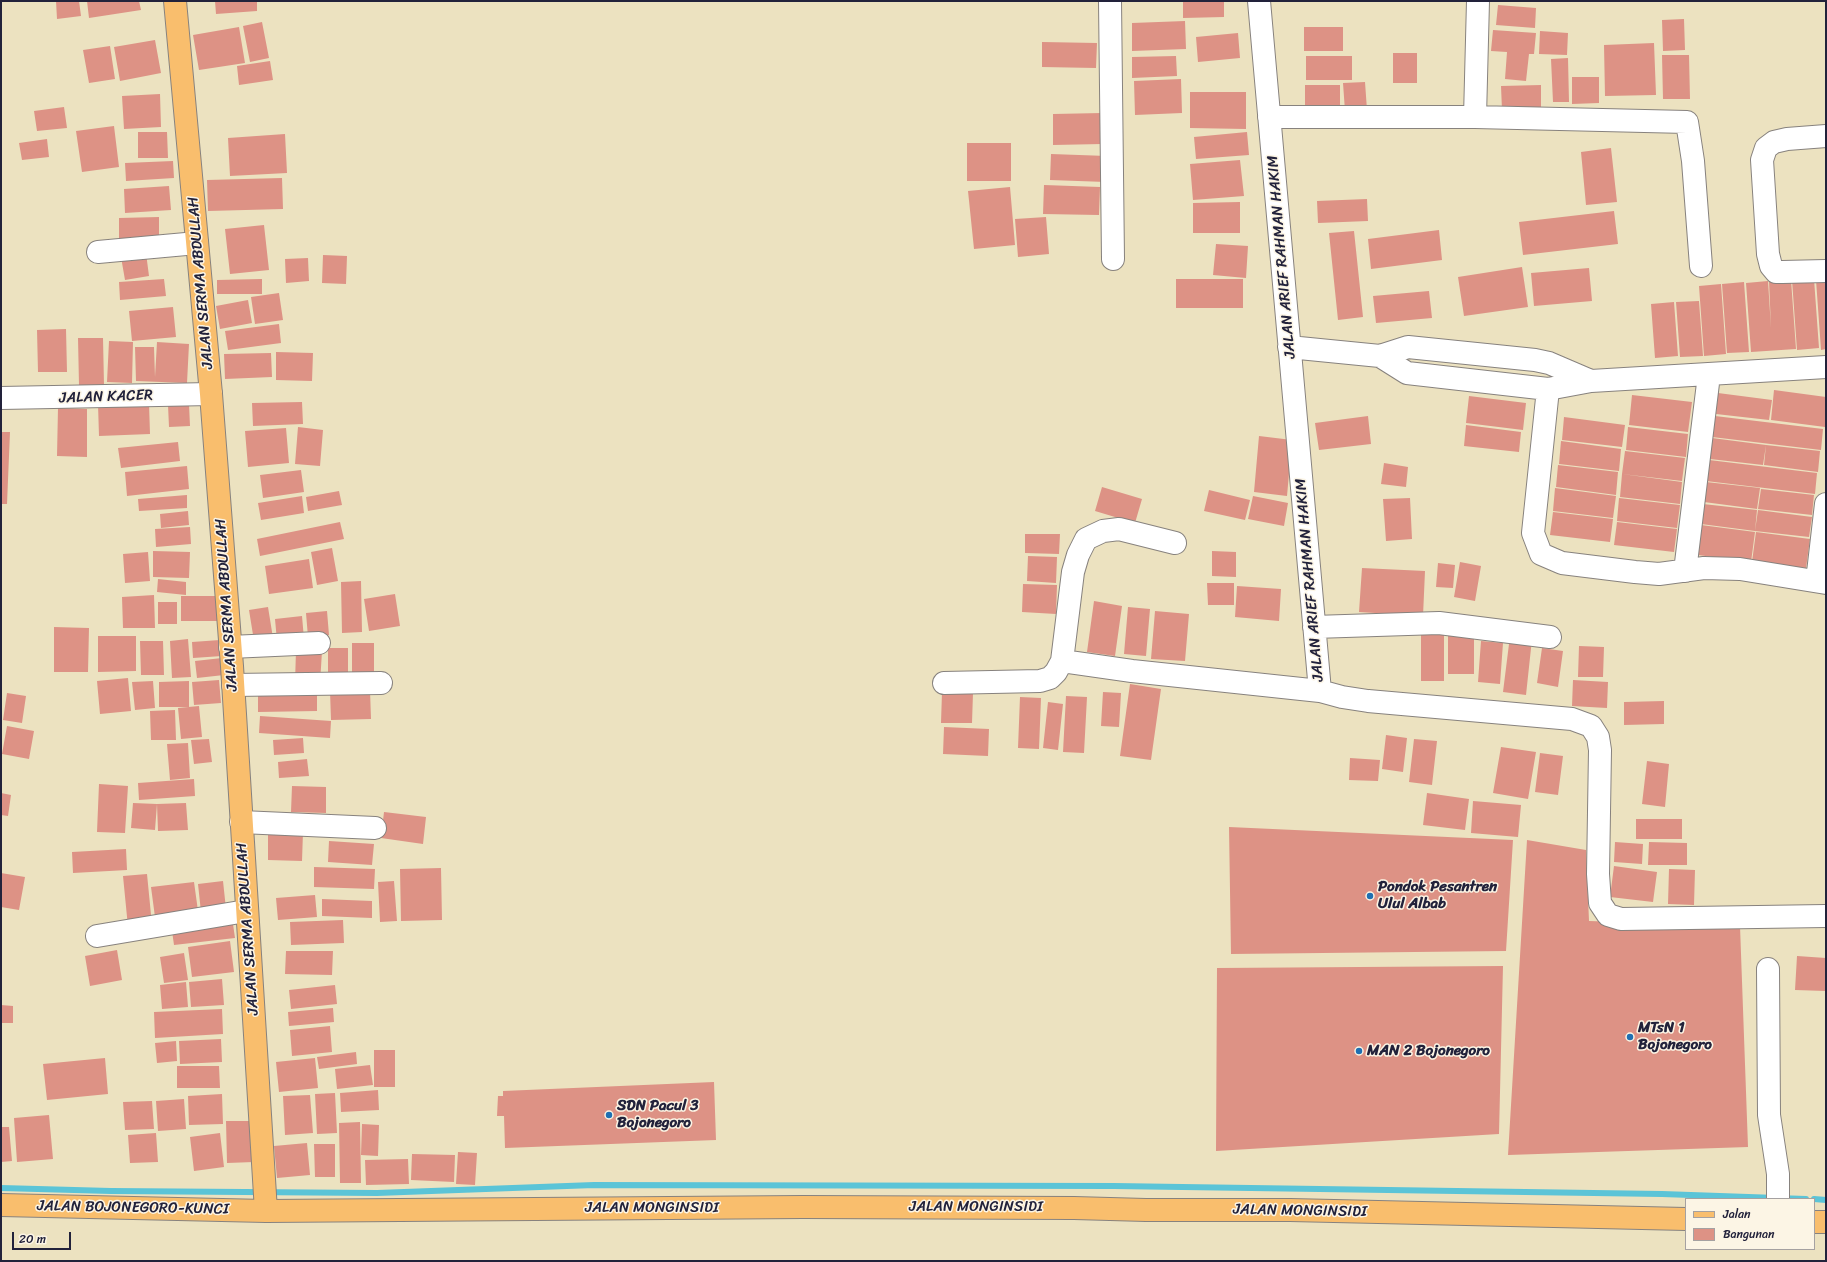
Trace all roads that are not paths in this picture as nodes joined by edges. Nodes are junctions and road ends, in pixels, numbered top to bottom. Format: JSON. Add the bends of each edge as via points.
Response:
{"nodes":[{"id":1,"x":176,"y":1,"type":"edge"},
{"id":2,"x":1110,"y":1,"type":"edge"},
{"id":3,"x":1259,"y":1,"type":"edge"},
{"id":4,"x":1478,"y":1,"type":"edge"},
{"id":5,"x":1269,"y":117,"type":"junction"},
{"id":6,"x":1475,"y":117,"type":"junction"},
{"id":7,"x":1826,"y":136,"type":"edge"},
{"id":8,"x":197,"y":242,"type":"junction"},
{"id":9,"x":98,"y":252,"type":"dead end"},
{"id":10,"x":1113,"y":259,"type":"dead end"},
{"id":11,"x":1701,"y":266,"type":"dead end"},
{"id":12,"x":1826,"y":271,"type":"edge"},
{"id":13,"x":1290,"y":347,"type":"junction"},
{"id":14,"x":1380,"y":356,"type":"junction"},
{"id":15,"x":1535,"y":360,"type":"junction"},
{"id":16,"x":1826,"y":367,"type":"edge"},
{"id":17,"x":1709,"y":375,"type":"junction"},
{"id":18,"x":1591,"y":381,"type":"junction"},
{"id":19,"x":1541,"y":388,"type":"junction"},
{"id":20,"x":211,"y":394,"type":"junction"},
{"id":21,"x":1,"y":398,"type":"edge"},
{"id":22,"x":1826,"y":504,"type":"edge"},
{"id":23,"x":1175,"y":543,"type":"dead end"},
{"id":24,"x":1685,"y":571,"type":"junction"},
{"id":25,"x":1821,"y":582,"type":"edge"},
{"id":26,"x":1314,"y":627,"type":"junction"},
{"id":27,"x":1550,"y":637,"type":"dead end"},
{"id":28,"x":319,"y":643,"type":"dead end"},
{"id":29,"x":230,"y":647,"type":"junction"},
{"id":30,"x":1062,"y":661,"type":"junction"},
{"id":31,"x":381,"y":683,"type":"dead end"},
{"id":32,"x":944,"y":683,"type":"dead end"},
{"id":33,"x":233,"y":685,"type":"junction"},
{"id":34,"x":1320,"y":691,"type":"junction"},
{"id":35,"x":241,"y":822,"type":"junction"},
{"id":36,"x":375,"y":828,"type":"dead end"},
{"id":37,"x":246,"y":911,"type":"junction"},
{"id":38,"x":1826,"y":916,"type":"edge"},
{"id":39,"x":97,"y":936,"type":"dead end"},
{"id":40,"x":1768,"y":969,"type":"dead end"},
{"id":41,"x":1778,"y":1192,"type":"edge"},
{"id":42,"x":1,"y":1205,"type":"edge"},
{"id":43,"x":265,"y":1205,"type":"junction"},
{"id":44,"x":1685,"y":1219,"type":"edge"},
{"id":45,"x":1815,"y":1222,"type":"edge"},
{"id":46,"x":1826,"y":1222,"type":"edge"}],
"edges":[{"from":1,"to":8,"type":"main road","name":"JALAN SERMA ABDULLAH"},
{"from":2,"to":10,"type":"street"},
{"from":3,"to":5,"type":"street","name":"JALAN ARIEF RAHMAN HAKIM"},
{"from":4,"to":6,"type":"street"},
{"from":5,"to":6,"type":"street"},
{"from":5,"to":13,"type":"street","name":"JALAN ARIEF RAHMAN HAKIM"},
{"from":6,"to":11,"type":"street","via":[[1687,122],[1693,161]]},
{"from":7,"to":12,"type":"street","via":[[1774,142],[1766,148],[1762,160],[1771,266],[1776,272]]},
{"from":8,"to":9,"type":"street"},
{"from":8,"to":20,"type":"main road","name":"JALAN SERMA ABDULLAH"},
{"from":13,"to":14,"type":"street"},
{"from":13,"to":26,"type":"street","name":"JALAN ARIEF RAHMAN HAKIM"},
{"from":14,"to":15,"type":"street","via":[[1408,347]]},
{"from":14,"to":19,"type":"street","via":[[1408,373]]},
{"from":15,"to":18,"type":"street","via":[[1549,363]]},
{"from":15,"to":19,"type":"street"},
{"from":16,"to":17,"type":"street"},
{"from":17,"to":18,"type":"street"},
{"from":17,"to":24,"type":"street"},
{"from":18,"to":19,"type":"street"},
{"from":19,"to":24,"type":"street","via":[[1533,533],[1542,554],[1562,563],[1635,572],[1659,574]]},
{"from":20,"to":21,"type":"street","name":"JALAN KACER"},
{"from":20,"to":29,"type":"main road","name":"JALAN SERMA ABDULLAH"},
{"from":22,"to":25,"type":"street"},
{"from":23,"to":30,"type":"street","via":[[1119,529],[1103,531],[1086,539],[1073,572]]},
{"from":24,"to":25,"type":"street","via":[[1704,568],[1740,569]]},
{"from":26,"to":27,"type":"street","via":[[1439,623]]},
{"from":26,"to":34,"type":"street","name":"JALAN ARIEF RAHMAN HAKIM"},
{"from":28,"to":29,"type":"street"},
{"from":29,"to":33,"type":"main road","name":"JALAN SERMA ABDULLAH"},
{"from":30,"to":32,"type":"street","via":[[1050,678],[1040,681]]},
{"from":30,"to":34,"type":"street"},
{"from":31,"to":33,"type":"street"},
{"from":33,"to":35,"type":"main road","name":"JALAN SERMA ABDULLAH"},
{"from":34,"to":38,"type":"street","name":"JALAN ARIEF RAHMAN HAKIM","via":[[1368,701],[1572,719],[1591,726],[1598,738],[1600,750],[1600,903],[1608,915],[1621,919]]},
{"from":35,"to":36,"type":"street"},
{"from":35,"to":37,"type":"main road","name":"JALAN SERMA ABDULLAH"},
{"from":37,"to":39,"type":"street"},
{"from":37,"to":43,"type":"main road","name":"JALAN SERMA ABDULLAH"},
{"from":40,"to":41,"type":"street","via":[[1769,1115]]},
{"from":42,"to":43,"type":"main road","name":"JALAN BOJONEGORO-KUNCI"},
{"from":43,"to":44,"type":"main road","name":"JALAN MONGINSIDI","via":[[1290,1210]]},
{"from":45,"to":46,"type":"main road"}]}
